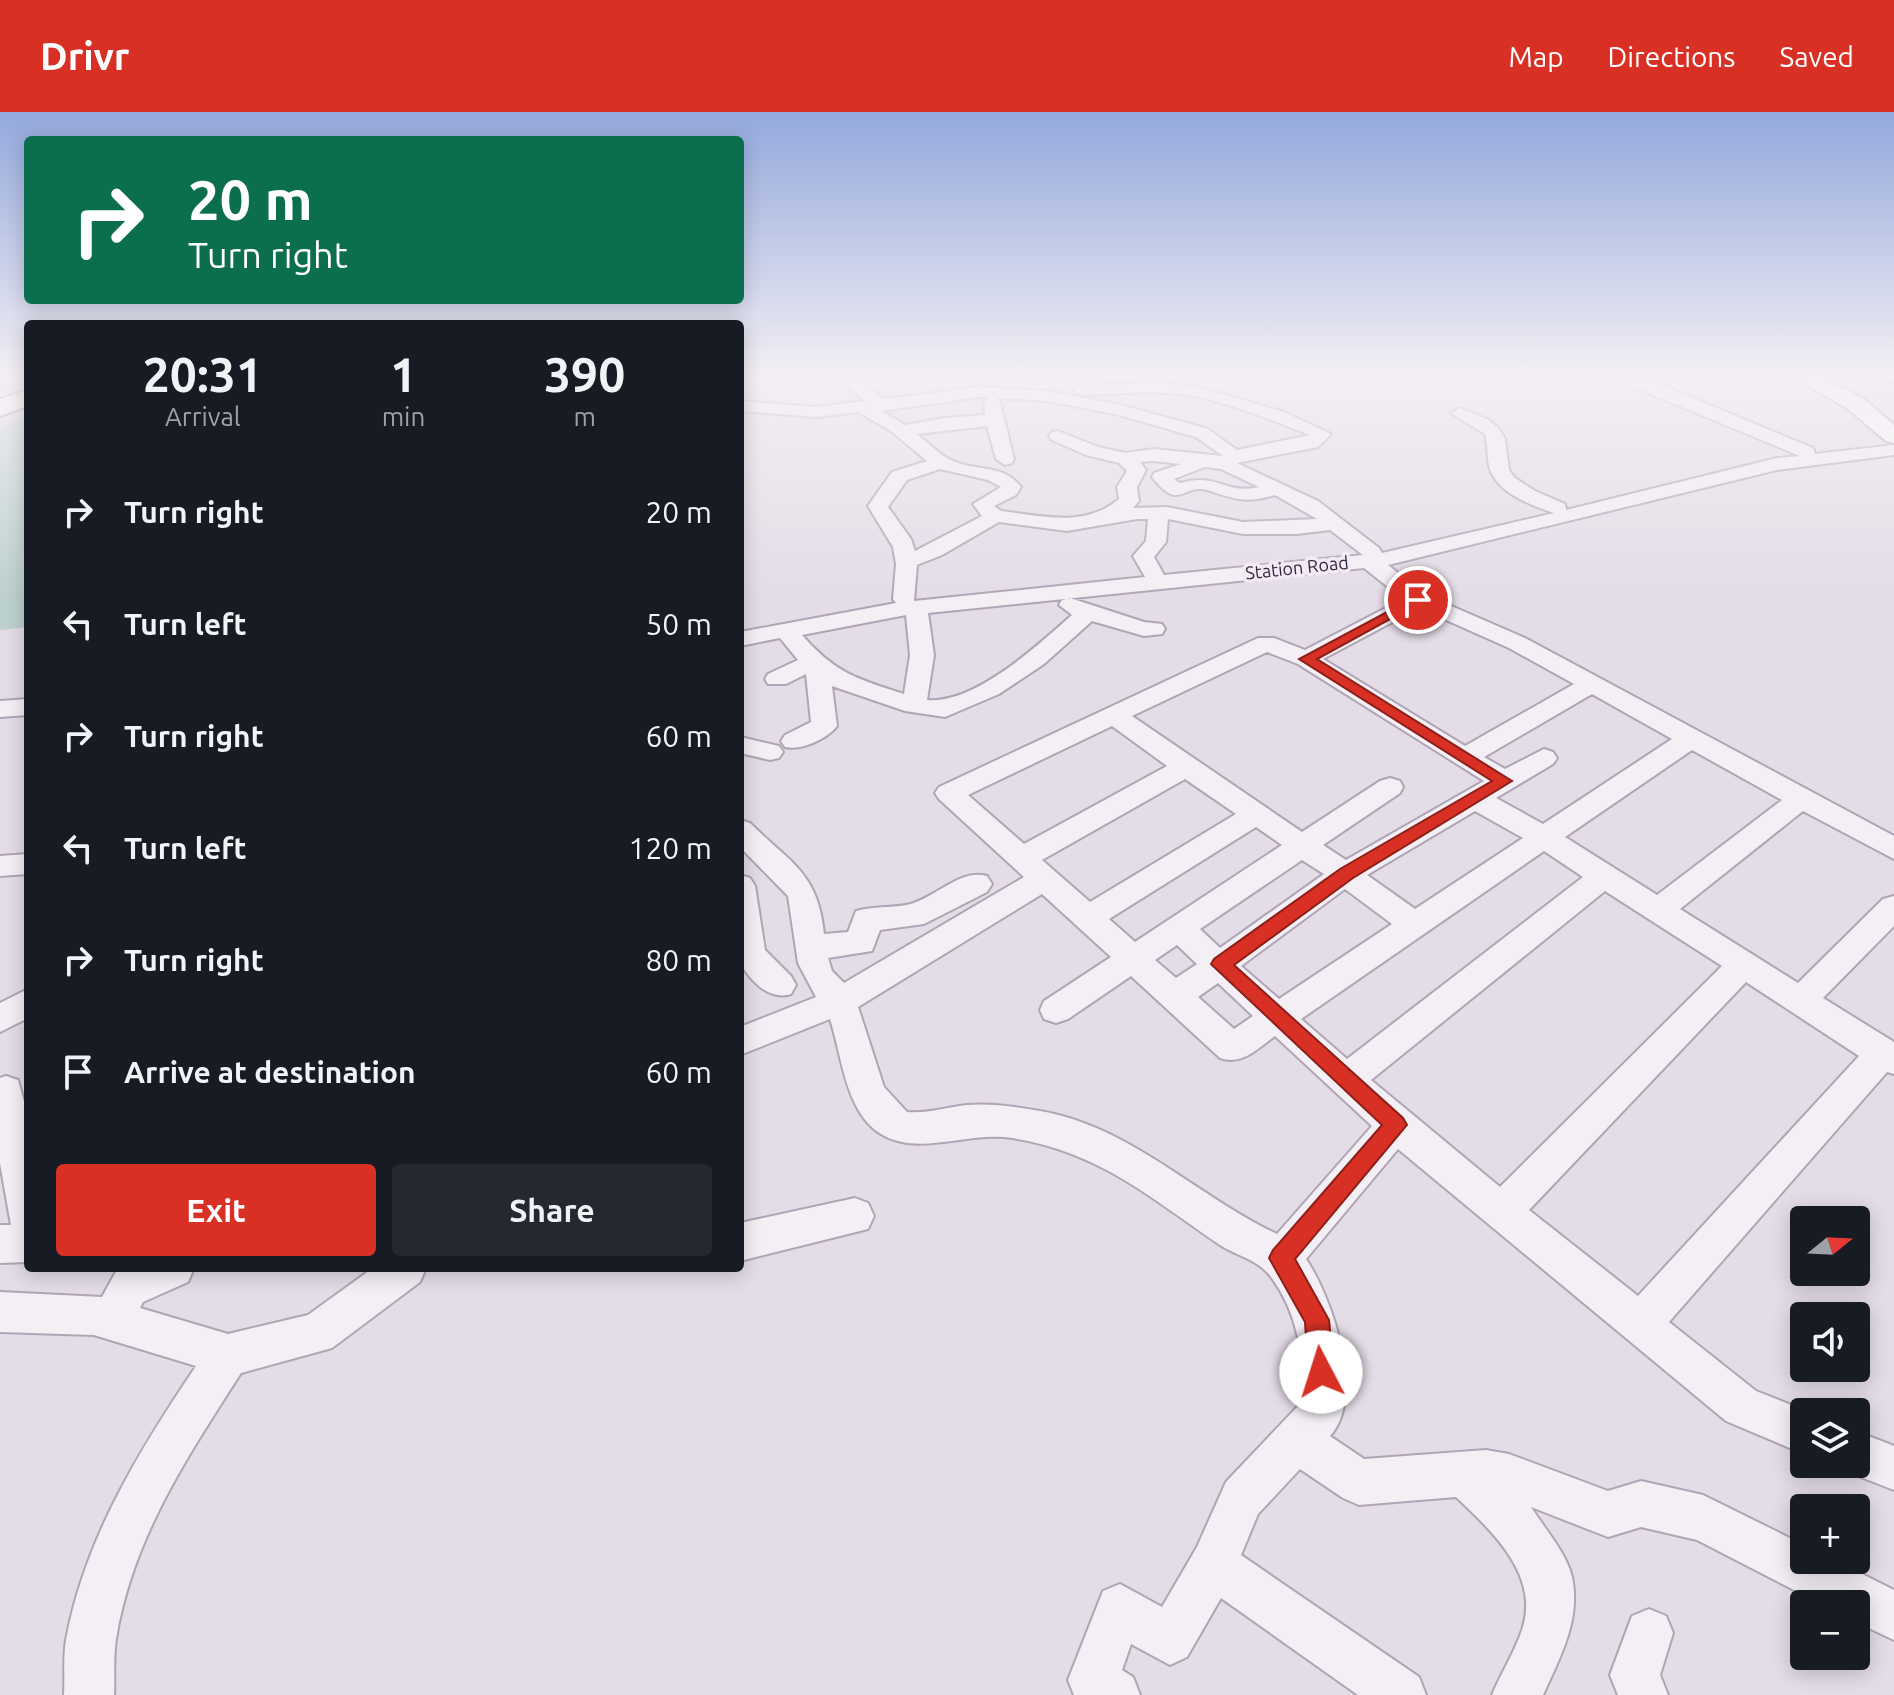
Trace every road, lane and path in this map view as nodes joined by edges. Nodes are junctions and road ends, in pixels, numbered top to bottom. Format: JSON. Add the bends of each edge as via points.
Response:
{"nodes":[{"id":1,"x":925,"y":450,"type":"edge"},
{"id":2,"x":1002,"y":450,"type":"edge"},
{"id":3,"x":1089,"y":450,"type":"edge"},
{"id":4,"x":1215,"y":450,"type":"edge"},
{"id":5,"x":1275,"y":450,"type":"edge"},
{"id":6,"x":1496,"y":450,"type":"edge"},
{"id":7,"x":1802,"y":450,"type":"edge"},
{"id":8,"x":1820,"y":450,"type":"edge"},
{"id":9,"x":1894,"y":450,"type":"edge"},
{"id":10,"x":1807,"y":452,"type":"junction"},
{"id":11,"x":1005,"y":459,"type":"dead end"},
{"id":12,"x":1125,"y":459,"type":"junction"},
{"id":13,"x":1221,"y":460,"type":"junction"},
{"id":14,"x":940,"y":463,"type":"junction"},
{"id":15,"x":1278,"y":488,"type":"junction"},
{"id":16,"x":1558,"y":508,"type":"junction"},
{"id":17,"x":1159,"y":513,"type":"junction"},
{"id":18,"x":996,"y":516,"type":"junction"},
{"id":19,"x":1110,"y":517,"type":"junction"},
{"id":20,"x":1336,"y":523,"type":"junction"},
{"id":21,"x":1370,"y":556,"type":"junction"},
{"id":22,"x":907,"y":561,"type":"junction"},
{"id":23,"x":1154,"y":574,"type":"junction"},
{"id":24,"x":1120,"y":587,"type":"junction"},
{"id":25,"x":1060,"y":593,"type":"junction"},
{"id":26,"x":1418,"y":600,"type":"junction"},
{"id":27,"x":910,"y":603,"type":"junction"},
{"id":28,"x":1085,"y":615,"type":"junction"},
{"id":29,"x":744,"y":628,"type":"edge"},
{"id":30,"x":786,"y":631,"type":"junction"},
{"id":31,"x":744,"y":638,"type":"edge"},
{"id":32,"x":1306,"y":659,"type":"junction"},
{"id":33,"x":815,"y":664,"type":"junction"},
{"id":34,"x":777,"y":679,"type":"dead end"},
{"id":35,"x":1590,"y":685,"type":"junction"},
{"id":36,"x":24,"y":696,"type":"edge"},
{"id":37,"x":0,"y":698,"type":"edge"},
{"id":38,"x":914,"y":706,"type":"junction"},
{"id":39,"x":24,"y":707,"type":"edge"},
{"id":40,"x":0,"y":709,"type":"edge"},
{"id":41,"x":1115,"y":716,"type":"junction"},
{"id":42,"x":1690,"y":739,"type":"junction"},
{"id":43,"x":744,"y":745,"type":"edge"},
{"id":44,"x":1465,"y":757,"type":"junction"},
{"id":45,"x":1544,"y":758,"type":"dead end"},
{"id":46,"x":1184,"y":768,"type":"junction"},
{"id":47,"x":1504,"y":781,"type":"junction"},
{"id":48,"x":1390,"y":787,"type":"dead end"},
{"id":49,"x":1474,"y":798,"type":"junction"},
{"id":50,"x":1801,"y":799,"type":"junction"},
{"id":51,"x":1255,"y":815,"type":"junction"},
{"id":52,"x":1543,"y":837,"type":"junction"},
{"id":53,"x":745,"y":842,"type":"edge"},
{"id":54,"x":1300,"y":845,"type":"junction"},
{"id":55,"x":1894,"y":849,"type":"edge"},
{"id":56,"x":24,"y":864,"type":"edge"},
{"id":57,"x":0,"y":866,"type":"edge"},
{"id":58,"x":1034,"y":868,"type":"junction"},
{"id":59,"x":1347,"y":873,"type":"junction"},
{"id":60,"x":1604,"y":876,"type":"junction"},
{"id":61,"x":977,"y":884,"type":"dead end"},
{"id":62,"x":1894,"y":907,"type":"edge"},
{"id":63,"x":1659,"y":910,"type":"junction"},
{"id":64,"x":1089,"y":917,"type":"junction"},
{"id":65,"x":1414,"y":924,"type":"junction"},
{"id":66,"x":1178,"y":928,"type":"junction"},
{"id":67,"x":744,"y":932,"type":"edge"},
{"id":68,"x":809,"y":947,"type":"junction"},
{"id":69,"x":1134,"y":958,"type":"junction"},
{"id":70,"x":1221,"y":964,"type":"junction"},
{"id":71,"x":1744,"y":964,"type":"junction"},
{"id":72,"x":780,"y":985,"type":"dead end"},
{"id":73,"x":1176,"y":996,"type":"junction"},
{"id":74,"x":1801,"y":1000,"type":"junction"},
{"id":75,"x":839,"y":1002,"type":"junction"},
{"id":76,"x":24,"y":1004,"type":"edge"},
{"id":77,"x":1056,"y":1010,"type":"dead end"},
{"id":78,"x":1278,"y":1016,"type":"junction"},
{"id":79,"x":0,"y":1019,"type":"edge"},
{"id":80,"x":744,"y":1039,"type":"edge"},
{"id":81,"x":1888,"y":1056,"type":"edge"},
{"id":82,"x":1347,"y":1079,"type":"junction"},
{"id":83,"x":11,"y":1088,"type":"edge"},
{"id":84,"x":1396,"y":1125,"type":"junction"},
{"id":85,"x":24,"y":1188,"type":"edge"},
{"id":86,"x":1502,"y":1211,"type":"junction"},
{"id":87,"x":855,"y":1216,"type":"dead end"},
{"id":88,"x":744,"y":1241,"type":"edge"},
{"id":89,"x":24,"y":1243,"type":"edge"},
{"id":90,"x":0,"y":1244,"type":"edge"},
{"id":91,"x":1281,"y":1258,"type":"junction"},
{"id":92,"x":166,"y":1272,"type":"edge"},
{"id":93,"x":401,"y":1272,"type":"edge"},
{"id":94,"x":127,"y":1292,"type":"edge"},
{"id":95,"x":0,"y":1312,"type":"edge"},
{"id":96,"x":1640,"y":1324,"type":"junction"},
{"id":97,"x":228,"y":1355,"type":"junction"},
{"id":98,"x":1790,"y":1426,"type":"edge"},
{"id":99,"x":1298,"y":1441,"type":"junction"},
{"id":100,"x":1870,"y":1459,"type":"edge"},
{"id":101,"x":1894,"y":1468,"type":"edge"},
{"id":102,"x":1464,"y":1473,"type":"junction"},
{"id":103,"x":1214,"y":1564,"type":"junction"},
{"id":104,"x":1894,"y":1616,"type":"edge"},
{"id":105,"x":1649,"y":1633,"type":"dead end"},
{"id":106,"x":89,"y":1695,"type":"edge"},
{"id":107,"x":1115,"y":1695,"type":"edge"},
{"id":108,"x":1401,"y":1695,"type":"edge"},
{"id":109,"x":1517,"y":1695,"type":"edge"},
{"id":110,"x":1643,"y":1695,"type":"edge"}],
"edges":[{"from":1,"to":14,"type":"street"},
{"from":2,"to":11,"type":"street"},
{"from":3,"to":12,"type":"street"},
{"from":4,"to":13,"type":"street"},
{"from":5,"to":13,"type":"street"},
{"from":6,"to":16,"type":"street","via":[[1506,480]]},
{"from":7,"to":10,"type":"street"},
{"from":8,"to":10,"type":"street","name":"Station Road"},
{"from":9,"to":21,"type":"street","name":"Station Road","via":[[1777,464],[1397,558]]},
{"from":10,"to":16,"type":"street","name":"Station Road"},
{"from":12,"to":13,"type":"street","via":[[1154,455]]},
{"from":12,"to":19,"type":"street","via":[[1137,470],[1127,487],[1129,501]]},
{"from":13,"to":15,"type":"street"},
{"from":13,"to":15,"type":"street","via":[[1161,477],[1177,491],[1198,482],[1241,495]]},
{"from":14,"to":18,"type":"street","via":[[1008,482],[1009,491],[983,504]]},
{"from":14,"to":22,"type":"street","via":[[899,476],[878,506],[901,539]]},
{"from":15,"to":20,"type":"street"},
{"from":16,"to":21,"type":"street","name":"Station Road"},
{"from":17,"to":19,"type":"street"},
{"from":17,"to":20,"type":"street","via":[[1243,528]]},
{"from":17,"to":23,"type":"street","via":[[1156,542],[1143,556]]},
{"from":18,"to":19,"type":"street","via":[[1067,525]]},
{"from":18,"to":22,"type":"street"},
{"from":20,"to":21,"type":"street"},
{"from":21,"to":23,"type":"street","name":"Station Road"},
{"from":21,"to":24,"type":"street","name":"Station Road"},
{"from":21,"to":26,"type":"street"},
{"from":22,"to":27,"type":"street"},
{"from":23,"to":27,"type":"street","name":"Station Road"},
{"from":24,"to":25,"type":"street","name":"Station Road"},
{"from":24,"to":28,"type":"street","via":[[1154,629],[1143,631],[1112,618]]},
{"from":25,"to":27,"type":"street","name":"Station Road"},
{"from":25,"to":28,"type":"street"},
{"from":26,"to":32,"type":"street"},
{"from":26,"to":35,"type":"street","via":[[1517,643]]},
{"from":27,"to":29,"type":"street","name":"Station Road"},
{"from":27,"to":30,"type":"street","name":"Station Road"},
{"from":27,"to":38,"type":"street","via":[[922,655]]},
{"from":28,"to":38,"type":"street","via":[[1036,659],[990,689],[945,709]]},
{"from":30,"to":31,"type":"street","name":"Station Road"},
{"from":30,"to":33,"type":"street"},
{"from":32,"to":41,"type":"street","via":[[1266,643]]},
{"from":32,"to":44,"type":"street"},
{"from":33,"to":34,"type":"street"},
{"from":33,"to":38,"type":"street","via":[[842,682]]},
{"from":33,"to":43,"type":"street","via":[[824,726],[782,746]]},
{"from":35,"to":42,"type":"street"},
{"from":35,"to":44,"type":"street"},
{"from":36,"to":37,"type":"street"},
{"from":39,"to":40,"type":"street"},
{"from":41,"to":46,"type":"street"},
{"from":41,"to":58,"type":"street","via":[[949,793]]},
{"from":42,"to":50,"type":"street"},
{"from":42,"to":52,"type":"street"},
{"from":44,"to":47,"type":"street"},
{"from":45,"to":47,"type":"street"},
{"from":46,"to":51,"type":"street"},
{"from":46,"to":58,"type":"street"},
{"from":47,"to":49,"type":"street"},
{"from":48,"to":54,"type":"street"},
{"from":49,"to":52,"type":"street"},
{"from":49,"to":59,"type":"street"},
{"from":50,"to":55,"type":"street"},
{"from":50,"to":63,"type":"street"},
{"from":51,"to":54,"type":"street"},
{"from":51,"to":64,"type":"street"},
{"from":52,"to":60,"type":"street"},
{"from":52,"to":65,"type":"street"},
{"from":53,"to":68,"type":"street","via":[[803,893]]},
{"from":54,"to":59,"type":"street"},
{"from":54,"to":66,"type":"street"},
{"from":56,"to":57,"type":"street"},
{"from":58,"to":64,"type":"street"},
{"from":58,"to":75,"type":"street"},
{"from":59,"to":65,"type":"street"},
{"from":59,"to":70,"type":"street"},
{"from":60,"to":63,"type":"street"},
{"from":60,"to":82,"type":"street"},
{"from":61,"to":68,"type":"street","via":[[913,916],[867,919],[861,943]]},
{"from":62,"to":74,"type":"street"},
{"from":63,"to":71,"type":"street"},
{"from":64,"to":69,"type":"street"},
{"from":65,"to":78,"type":"street"},
{"from":66,"to":69,"type":"street"},
{"from":66,"to":70,"type":"street"},
{"from":67,"to":72,"type":"street","via":[[751,959]]},
{"from":68,"to":75,"type":"street","via":[[817,974]]},
{"from":69,"to":73,"type":"street"},
{"from":69,"to":77,"type":"street"},
{"from":70,"to":73,"type":"street"},
{"from":70,"to":78,"type":"street"},
{"from":71,"to":74,"type":"street"},
{"from":71,"to":86,"type":"street"},
{"from":73,"to":78,"type":"street","via":[[1232,1048]]},
{"from":74,"to":81,"type":"street"},
{"from":75,"to":80,"type":"street"},
{"from":75,"to":91,"type":"street","via":[[873,1100],[896,1125],[911,1130],[968,1121],[1011,1122],[1063,1134],[1114,1152],[1159,1177],[1240,1236]]},
{"from":76,"to":79,"type":"street"},
{"from":78,"to":82,"type":"street"},
{"from":81,"to":96,"type":"street"},
{"from":82,"to":84,"type":"street"},
{"from":83,"to":85,"type":"street"},
{"from":84,"to":86,"type":"street"},
{"from":84,"to":91,"type":"street"},
{"from":86,"to":96,"type":"street"},
{"from":87,"to":88,"type":"street"},
{"from":89,"to":90,"type":"street"},
{"from":91,"to":99,"type":"street","via":[[1317,1320],[1324,1398],[1321,1414]]},
{"from":92,"to":94,"type":"street"},
{"from":93,"to":97,"type":"street","via":[[317,1333]]},
{"from":94,"to":95,"type":"street","via":[[94,1315]]},
{"from":94,"to":97,"type":"street"},
{"from":96,"to":98,"type":"street","via":[[1741,1406]]},
{"from":97,"to":106,"type":"street","via":[[143,1487],[114,1554],[91,1641]]},
{"from":99,"to":102,"type":"street","via":[[1359,1482]]},
{"from":99,"to":103,"type":"street","via":[[1242,1498]]},
{"from":100,"to":101,"type":"street"},
{"from":102,"to":104,"type":"street","via":[[1509,1476],[1608,1514],[1641,1504],[1703,1518]]},
{"from":102,"to":109,"type":"street","via":[[1512,1519],[1548,1577],[1548,1628]]},
{"from":103,"to":107,"type":"street","via":[[1170,1640],[1120,1608],[1093,1680]]},
{"from":103,"to":108,"type":"street"},
{"from":105,"to":110,"type":"street","via":[[1635,1675]]}]}
